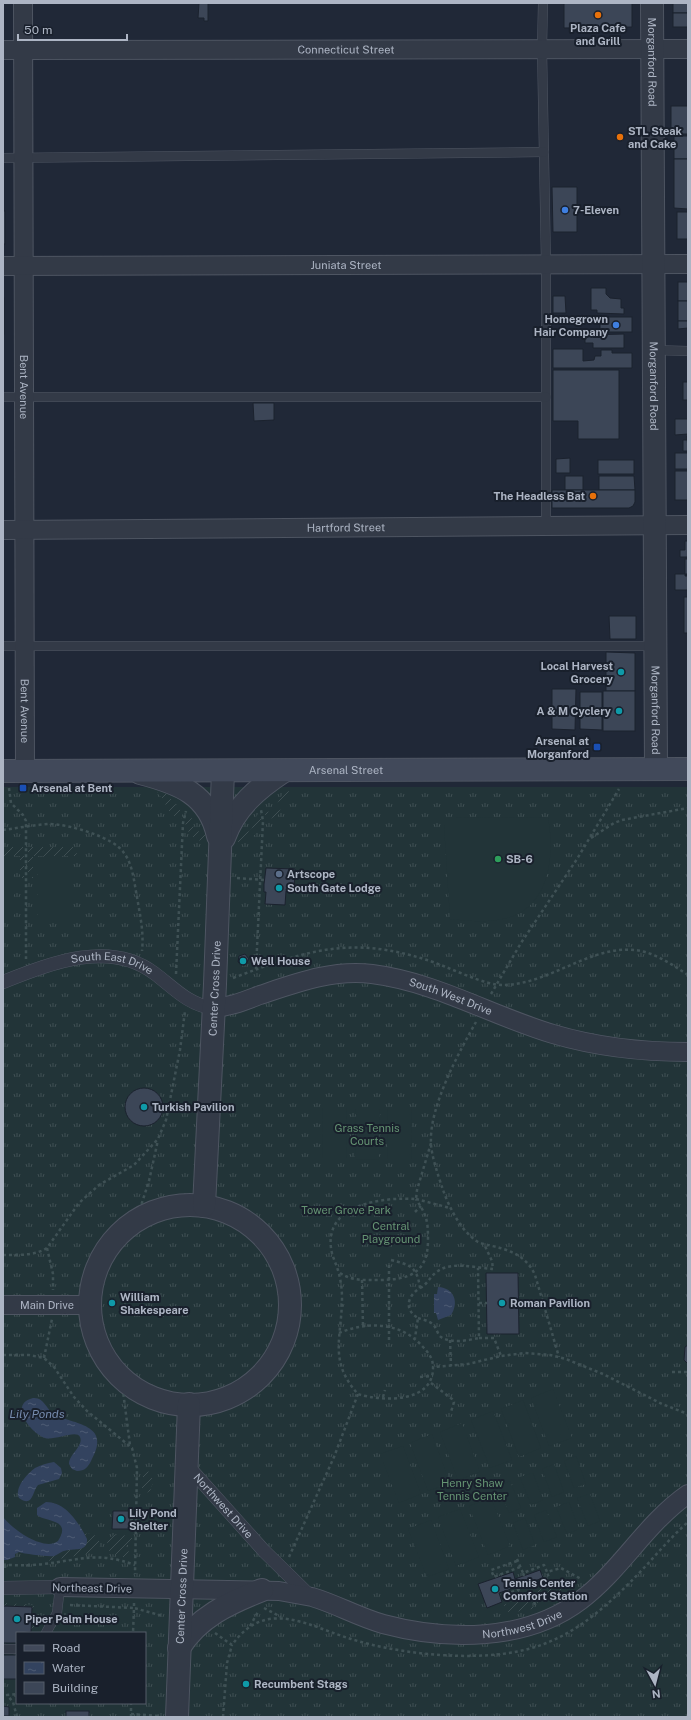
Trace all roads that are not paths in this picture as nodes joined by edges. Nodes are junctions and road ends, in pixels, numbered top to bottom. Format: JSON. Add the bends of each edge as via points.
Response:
{"nodes":[{"id":1,"x":23,"y":3,"type":"edge"},
{"id":2,"x":543,"y":3,"type":"edge"},
{"id":3,"x":652,"y":3,"type":"edge"},
{"id":4,"x":542,"y":48,"type":"junction"},
{"id":5,"x":652,"y":48,"type":"junction"},
{"id":6,"x":688,"y":49,"type":"edge"},
{"id":7,"x":3,"y":50,"type":"edge"},
{"id":8,"x":23,"y":50,"type":"junction"},
{"id":9,"x":544,"y":152,"type":"junction"},
{"id":10,"x":3,"y":158,"type":"edge"},
{"id":11,"x":23,"y":158,"type":"junction"},
{"id":12,"x":546,"y":264,"type":"junction"},
{"id":13,"x":688,"y":264,"type":"edge"},
{"id":14,"x":653,"y":265,"type":"junction"},
{"id":15,"x":3,"y":266,"type":"edge"},
{"id":16,"x":23,"y":266,"type":"junction"},
{"id":17,"x":653,"y":350,"type":"junction"},
{"id":18,"x":688,"y":351,"type":"edge"},
{"id":19,"x":3,"y":397,"type":"edge"},
{"id":20,"x":23,"y":397,"type":"junction"},
{"id":21,"x":546,"y":397,"type":"junction"},
{"id":22,"x":654,"y":525,"type":"junction"},
{"id":23,"x":688,"y":525,"type":"edge"},
{"id":24,"x":546,"y":526,"type":"junction"},
{"id":25,"x":3,"y":530,"type":"edge"},
{"id":26,"x":23,"y":530,"type":"junction"},
{"id":27,"x":3,"y":646,"type":"edge"},
{"id":28,"x":25,"y":646,"type":"junction"},
{"id":29,"x":654,"y":646,"type":"junction"},
{"id":30,"x":656,"y":768,"type":"junction"},
{"id":31,"x":688,"y":768,"type":"edge"},
{"id":32,"x":129,"y":770,"type":"junction"},
{"id":33,"x":25,"y":771,"type":"junction"},
{"id":34,"x":223,"y":771,"type":"junction"},
{"id":35,"x":284,"y":771,"type":"junction"},
{"id":36,"x":6,"y":779,"type":"edge"},
{"id":37,"x":221,"y":847,"type":"junction"},
{"id":38,"x":3,"y":982,"type":"edge"},
{"id":39,"x":213,"y":1008,"type":"junction"},
{"id":40,"x":688,"y":1052,"type":"edge"},
{"id":41,"x":204,"y":1206,"type":"junction"},
{"id":42,"x":3,"y":1305,"type":"edge"},
{"id":43,"x":90,"y":1305,"type":"junction"},
{"id":44,"x":189,"y":1404,"type":"junction"},
{"id":45,"x":186,"y":1464,"type":"junction"},
{"id":46,"x":688,"y":1494,"type":"edge"},
{"id":47,"x":3,"y":1588,"type":"edge"},
{"id":48,"x":181,"y":1589,"type":"junction"},
{"id":49,"x":60,"y":1596,"type":"junction"},
{"id":50,"x":312,"y":1598,"type":"junction"},
{"id":51,"x":262,"y":1601,"type":"junction"},
{"id":52,"x":47,"y":1632,"type":"edge"},
{"id":53,"x":179,"y":1648,"type":"junction"},
{"id":54,"x":3,"y":1649,"type":"edge"},
{"id":55,"x":16,"y":1649,"type":"edge"},
{"id":56,"x":169,"y":1716,"type":"edge"}],
"edges":[{"from":1,"to":8,"type":"street","name":"Bent Avenue"},
{"from":2,"to":4,"type":"lane"},
{"from":3,"to":5,"type":"street","name":"Morganford Road"},
{"from":4,"to":5,"type":"street","name":"Connecticut Street"},
{"from":4,"to":8,"type":"street","name":"Connecticut Street"},
{"from":4,"to":9,"type":"lane"},
{"from":5,"to":6,"type":"street","name":"Connecticut Street"},
{"from":5,"to":14,"type":"street","name":"Morganford Road"},
{"from":7,"to":8,"type":"street","name":"Connecticut Street"},
{"from":8,"to":11,"type":"street","name":"Bent Avenue"},
{"from":9,"to":11,"type":"lane"},
{"from":9,"to":12,"type":"lane"},
{"from":10,"to":11,"type":"lane"},
{"from":11,"to":16,"type":"street","name":"Bent Avenue"},
{"from":12,"to":14,"type":"street","name":"Juniata Street"},
{"from":12,"to":16,"type":"street","name":"Juniata Street"},
{"from":12,"to":21,"type":"lane"},
{"from":13,"to":14,"type":"street","name":"Juniata Street"},
{"from":14,"to":17,"type":"street","name":"Morganford Road"},
{"from":15,"to":16,"type":"street","name":"Juniata Street"},
{"from":16,"to":20,"type":"street","name":"Bent Avenue"},
{"from":17,"to":18,"type":"lane"},
{"from":17,"to":22,"type":"street","name":"Morganford Road"},
{"from":19,"to":20,"type":"lane"},
{"from":20,"to":21,"type":"lane"},
{"from":20,"to":26,"type":"street","name":"Bent Avenue"},
{"from":21,"to":24,"type":"lane"},
{"from":22,"to":23,"type":"street","name":"Hartford Street"},
{"from":22,"to":24,"type":"street","name":"Hartford Street"},
{"from":22,"to":29,"type":"street","name":"Morganford Road"},
{"from":24,"to":26,"type":"street","name":"Hartford Street"},
{"from":25,"to":26,"type":"street","name":"Hartford Street"},
{"from":26,"to":28,"type":"street","name":"Bent Avenue"},
{"from":27,"to":28,"type":"lane"},
{"from":28,"to":29,"type":"lane"},
{"from":28,"to":33,"type":"street","name":"Bent Avenue"},
{"from":29,"to":30,"type":"street","name":"Morganford Road"},
{"from":30,"to":31,"type":"main road","name":"Arsenal Street"},
{"from":30,"to":35,"type":"main road","name":"Arsenal Street"},
{"from":32,"to":33,"type":"main road","name":"Arsenal Street"},
{"from":32,"to":34,"type":"main road","name":"Arsenal Street"},
{"from":32,"to":37,"type":"street","via":[[176,784],[198,797],[216,826]]},
{"from":33,"to":36,"type":"main road","name":"Arsenal Street"},
{"from":34,"to":35,"type":"main road","name":"Arsenal Street"},
{"from":34,"to":37,"type":"street","name":"Center Cross Drive"},
{"from":35,"to":37,"type":"street","via":[[245,802],[229,824]]},
{"from":37,"to":39,"type":"street","name":"Center Cross Drive"},
{"from":38,"to":39,"type":"street","name":"South East Drive","via":[[66,961],[104,956],[140,963],[187,999]]},
{"from":39,"to":40,"type":"street","name":"South West Drive","via":[[231,1006],[325,976],[371,974],[428,988],[553,1034],[610,1046]]},
{"from":39,"to":41,"type":"street","name":"Center Cross Drive"},
{"from":41,"to":43,"type":"street","via":[[169,1207],[151,1213],[136,1221],[116,1238],[102,1258],[92,1285]]},
{"from":41,"to":44,"type":"street","via":[[224,1210],[240,1218],[267,1240],[281,1262],[287,1278],[290,1313],[281,1347],[272,1362],[257,1378],[239,1391],[223,1398]]},
{"from":42,"to":43,"type":"street","name":"Main Drive"},
{"from":43,"to":44,"type":"street","via":[[98,1344],[121,1376],[141,1391],[156,1398],[172,1403]]},
{"from":44,"to":45,"type":"street","name":"Center Cross Drive"},
{"from":45,"to":48,"type":"street","name":"Center Cross Drive"},
{"from":45,"to":50,"type":"street","name":"Northwest Drive","via":[[264,1551]]},
{"from":46,"to":50,"type":"street","name":"Northwest Drive","via":[[662,1516],[607,1577],[580,1600],[547,1619],[528,1626],[486,1634],[418,1630],[383,1624]]},
{"from":47,"to":49,"type":"street","name":"Northeast Drive"},
{"from":48,"to":49,"type":"street","name":"Northeast Drive"},
{"from":48,"to":51,"type":"street","name":"Northwest Drive"},
{"from":48,"to":53,"type":"street","name":"Center Cross Drive"},
{"from":49,"to":52,"type":"lane","via":[[55,1618]]},
{"from":50,"to":51,"type":"street","name":"Northwest Drive","via":[[279,1591]]},
{"from":51,"to":53,"type":"street","via":[[236,1600],[198,1624]]},
{"from":53,"to":56,"type":"street","name":"Center Cross Drive"},
{"from":54,"to":55,"type":"lane"}]}
